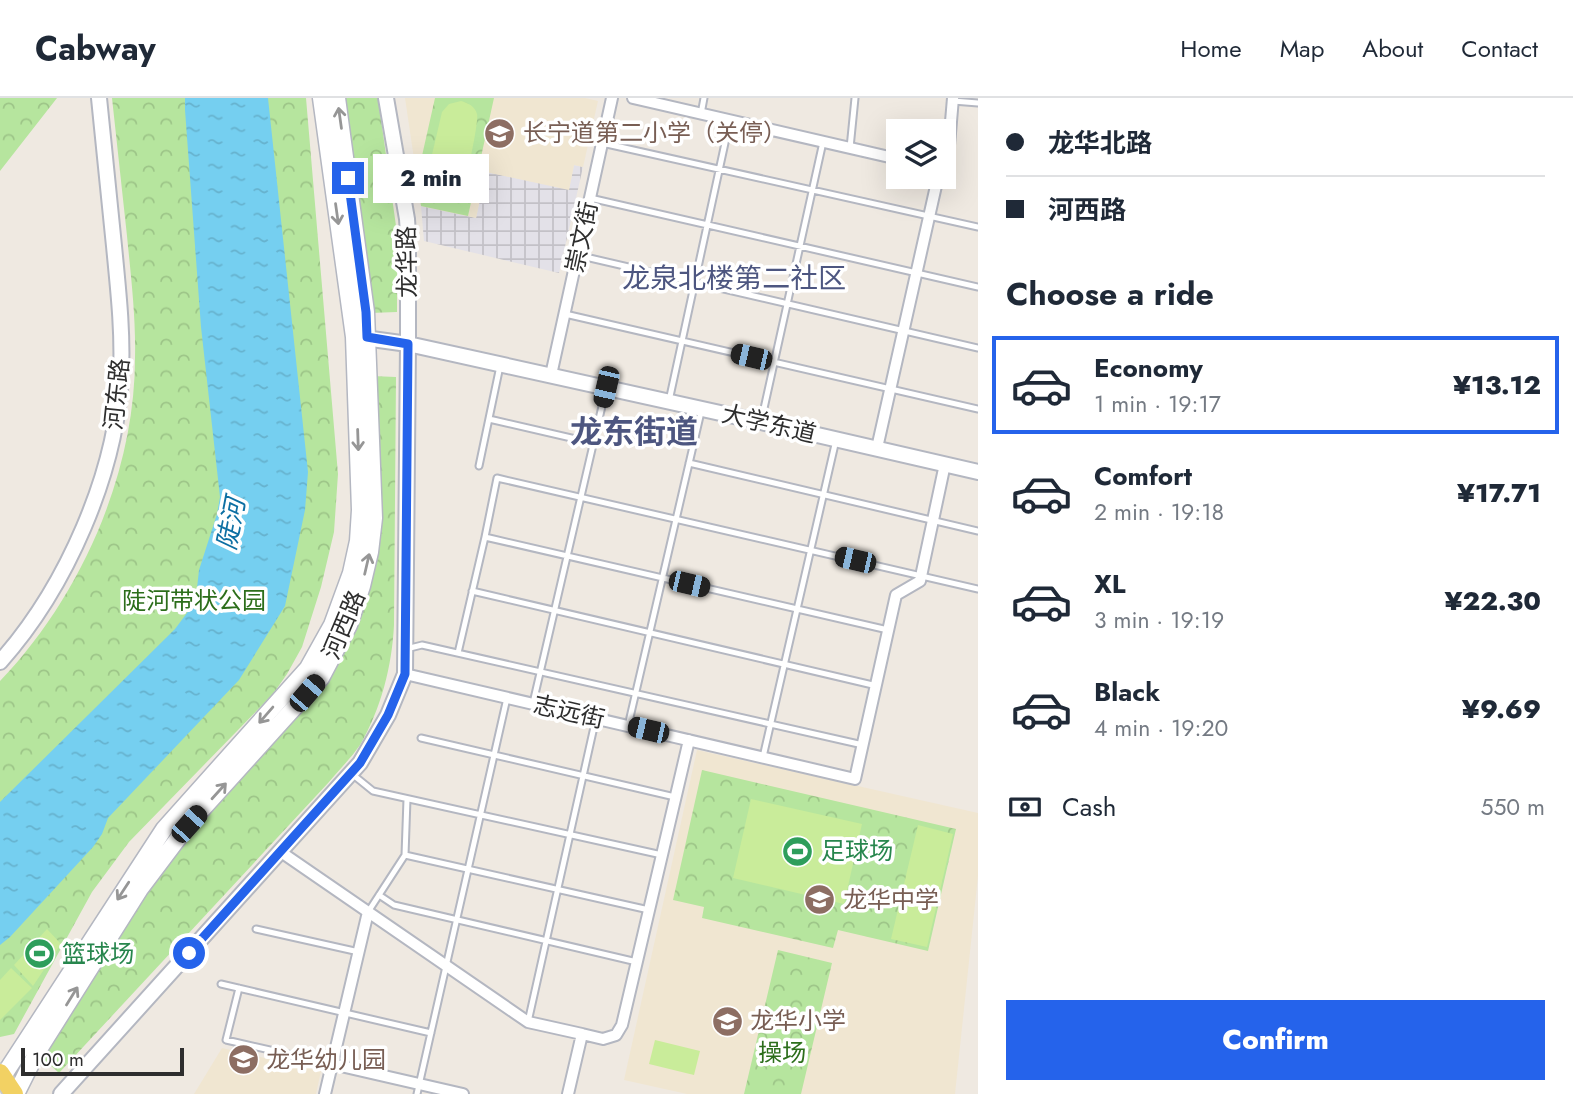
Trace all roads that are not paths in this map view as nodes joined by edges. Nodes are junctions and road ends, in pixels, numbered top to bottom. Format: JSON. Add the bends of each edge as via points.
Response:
{"nodes":[{"id":1,"x":99,"y":98,"type":"edge"},
{"id":2,"x":321,"y":98,"type":"edge"},
{"id":3,"x":337,"y":98,"type":"edge"},
{"id":4,"x":386,"y":98,"type":"edge"},
{"id":5,"x":612,"y":98,"type":"edge"},
{"id":6,"x":633,"y":98,"type":"edge"},
{"id":7,"x":704,"y":98,"type":"edge"},
{"id":8,"x":855,"y":98,"type":"edge"},
{"id":9,"x":953,"y":99,"type":"edge"},
{"id":10,"x":978,"y":103,"type":"edge"},
{"id":11,"x":701,"y":114,"type":"junction"},
{"id":12,"x":951,"y":119,"type":"edge"},
{"id":13,"x":730,"y":121,"type":"junction"},
{"id":14,"x":823,"y":142,"type":"junction"},
{"id":15,"x":602,"y":143,"type":"junction"},
{"id":16,"x":850,"y":148,"type":"junction"},
{"id":17,"x":886,"y":156,"type":"edge"},
{"id":18,"x":720,"y":169,"type":"junction"},
{"id":19,"x":935,"y":189,"type":"edge"},
{"id":20,"x":813,"y":190,"type":"junction"},
{"id":21,"x":590,"y":198,"type":"junction"},
{"id":22,"x":929,"y":216,"type":"junction"},
{"id":23,"x":707,"y":225,"type":"junction"},
{"id":24,"x":978,"y":227,"type":"edge"},
{"id":25,"x":800,"y":246,"type":"junction"},
{"id":26,"x":578,"y":255,"type":"junction"},
{"id":27,"x":916,"y":273,"type":"junction"},
{"id":28,"x":695,"y":282,"type":"junction"},
{"id":29,"x":978,"y":287,"type":"edge"},
{"id":30,"x":787,"y":304,"type":"junction"},
{"id":31,"x":565,"y":314,"type":"junction"},
{"id":32,"x":903,"y":331,"type":"junction"},
{"id":33,"x":360,"y":337,"type":"junction"},
{"id":34,"x":682,"y":341,"type":"junction"},
{"id":35,"x":408,"y":344,"type":"junction"},
{"id":36,"x":978,"y":348,"type":"edge"},
{"id":37,"x":774,"y":362,"type":"junction"},
{"id":38,"x":500,"y":364,"type":"junction"},
{"id":39,"x":551,"y":375,"type":"junction"},
{"id":40,"x":606,"y":387,"type":"junction"},
{"id":41,"x":890,"y":389,"type":"junction"},
{"id":42,"x":669,"y":402,"type":"junction"},
{"id":43,"x":701,"y":409,"type":"junction"},
{"id":44,"x":978,"y":410,"type":"edge"},
{"id":45,"x":489,"y":419,"type":"junction"},
{"id":46,"x":761,"y":422,"type":"junction"},
{"id":47,"x":836,"y":439,"type":"junction"},
{"id":48,"x":593,"y":443,"type":"junction"},
{"id":49,"x":877,"y":448,"type":"junction"},
{"id":50,"x":689,"y":463,"type":"junction"},
{"id":51,"x":945,"y":464,"type":"junction"},
{"id":52,"x":479,"y":466,"type":"dead end"},
{"id":53,"x":978,"y":472,"type":"edge"},
{"id":54,"x":824,"y":495,"type":"junction"},
{"id":55,"x":580,"y":498,"type":"junction"},
{"id":56,"x":676,"y":519,"type":"junction"},
{"id":57,"x":933,"y":521,"type":"junction"},
{"id":58,"x":978,"y":531,"type":"edge"},
{"id":59,"x":485,"y":537,"type":"junction"},
{"id":60,"x":811,"y":550,"type":"junction"},
{"id":61,"x":567,"y":555,"type":"junction"},
{"id":62,"x":921,"y":575,"type":"junction"},
{"id":63,"x":662,"y":578,"type":"junction"},
{"id":64,"x":978,"y":589,"type":"edge"},
{"id":65,"x":472,"y":591,"type":"junction"},
{"id":66,"x":797,"y":609,"type":"junction"},
{"id":67,"x":554,"y":610,"type":"junction"},
{"id":68,"x":888,"y":630,"type":"junction"},
{"id":69,"x":649,"y":632,"type":"junction"},
{"id":70,"x":406,"y":649,"type":"junction"},
{"id":71,"x":458,"y":653,"type":"junction"},
{"id":72,"x":0,"y":662,"type":"edge"},
{"id":73,"x":784,"y":664,"type":"junction"},
{"id":74,"x":405,"y":674,"type":"junction"},
{"id":75,"x":877,"y":685,"type":"junction"},
{"id":76,"x":507,"y":698,"type":"junction"},
{"id":77,"x":533,"y":703,"type":"junction"},
{"id":78,"x":596,"y":718,"type":"junction"},
{"id":79,"x":628,"y":726,"type":"junction"},
{"id":80,"x":421,"y":738,"type":"dead end"},
{"id":81,"x":689,"y":740,"type":"junction"},
{"id":82,"x":863,"y":745,"type":"junction"},
{"id":83,"x":494,"y":755,"type":"junction"},
{"id":84,"x":762,"y":757,"type":"junction"},
{"id":85,"x":351,"y":773,"type":"junction"},
{"id":86,"x":583,"y":776,"type":"junction"},
{"id":87,"x":676,"y":797,"type":"junction"},
{"id":88,"x":407,"y":799,"type":"junction"},
{"id":89,"x":481,"y":815,"type":"junction"},
{"id":90,"x":570,"y":835,"type":"junction"},
{"id":91,"x":281,"y":852,"type":"junction"},
{"id":92,"x":405,"y":855,"type":"junction"},
{"id":93,"x":662,"y":855,"type":"junction"},
{"id":94,"x":469,"y":869,"type":"junction"},
{"id":95,"x":557,"y":890,"type":"junction"},
{"id":96,"x":379,"y":895,"type":"junction"},
{"id":97,"x":649,"y":910,"type":"junction"},
{"id":98,"x":368,"y":912,"type":"junction"},
{"id":99,"x":457,"y":920,"type":"junction"},
{"id":100,"x":256,"y":929,"type":"dead end"},
{"id":101,"x":546,"y":941,"type":"junction"},
{"id":102,"x":359,"y":952,"type":"junction"},
{"id":103,"x":637,"y":962,"type":"junction"},
{"id":104,"x":447,"y":966,"type":"junction"},
{"id":105,"x":221,"y":984,"type":"dead end"},
{"id":106,"x":239,"y":988,"type":"junction"},
{"id":107,"x":345,"y":1013,"type":"junction"},
{"id":108,"x":528,"y":1022,"type":"junction"},
{"id":109,"x":431,"y":1033,"type":"junction"},
{"id":110,"x":582,"y":1034,"type":"junction"},
{"id":111,"x":332,"y":1064,"type":"junction"},
{"id":112,"x":1,"y":1077,"type":"edge"},
{"id":113,"x":419,"y":1089,"type":"edge"},
{"id":114,"x":15,"y":1094,"type":"edge"},
{"id":115,"x":61,"y":1094,"type":"edge"},
{"id":116,"x":325,"y":1094,"type":"edge"},
{"id":117,"x":463,"y":1094,"type":"edge"},
{"id":118,"x":568,"y":1094,"type":"edge"}],
"edges":[{"from":1,"to":72,"type":"street","name":"河东路","via":[[120,307],[118,409],[102,476],[72,554],[54,588]]},
{"from":2,"to":33,"type":"main road","name":"河西路","one_way":true},
{"from":33,"to":3,"type":"main road","name":"河西路","one_way":true,"via":[[366,312]]},
{"from":4,"to":35,"type":"street","name":"龙华路","via":[[407,219]]},
{"from":5,"to":15,"type":"street","name":"崇文街"},
{"from":6,"to":11,"type":"street"},
{"from":7,"to":11,"type":"lane"},
{"from":8,"to":16,"type":"lane"},
{"from":9,"to":10,"type":"lane"},
{"from":9,"to":12,"type":"street"},
{"from":11,"to":13,"type":"street"},
{"from":13,"to":14,"type":"street"},
{"from":13,"to":18,"type":"lane"},
{"from":14,"to":16,"type":"street"},
{"from":14,"to":20,"type":"lane"},
{"from":15,"to":18,"type":"lane"},
{"from":15,"to":21,"type":"street","name":"崇文街"},
{"from":16,"to":17,"type":"street"},
{"from":18,"to":20,"type":"lane"},
{"from":18,"to":23,"type":"lane"},
{"from":19,"to":22,"type":"street"},
{"from":20,"to":22,"type":"lane"},
{"from":20,"to":25,"type":"lane"},
{"from":21,"to":23,"type":"lane"},
{"from":21,"to":26,"type":"street","name":"崇文街"},
{"from":22,"to":24,"type":"lane"},
{"from":22,"to":27,"type":"street"},
{"from":23,"to":25,"type":"lane"},
{"from":23,"to":28,"type":"lane"},
{"from":25,"to":27,"type":"lane"},
{"from":25,"to":30,"type":"lane"},
{"from":26,"to":28,"type":"lane"},
{"from":26,"to":31,"type":"street","name":"崇文街"},
{"from":27,"to":29,"type":"lane"},
{"from":27,"to":32,"type":"street"},
{"from":28,"to":30,"type":"lane"},
{"from":28,"to":34,"type":"lane"},
{"from":30,"to":32,"type":"lane"},
{"from":30,"to":37,"type":"lane"},
{"from":31,"to":34,"type":"lane"},
{"from":31,"to":39,"type":"street","name":"崇文街"},
{"from":32,"to":36,"type":"lane"},
{"from":32,"to":41,"type":"street"},
{"from":33,"to":35,"type":"street","name":"大学东道"},
{"from":33,"to":112,"type":"main road","name":"河西路","one_way":true,"via":[[358,541],[332,625],[308,668],[164,829]]},
{"from":114,"to":33,"type":"main road","name":"河西路","one_way":true,"via":[[140,889],[189,824],[321,678],[349,625],[362,586],[374,518]]},
{"from":34,"to":37,"type":"lane"},
{"from":34,"to":42,"type":"lane"},
{"from":35,"to":38,"type":"street","name":"大学东道"},
{"from":35,"to":70,"type":"street","name":"龙华路"},
{"from":37,"to":41,"type":"lane"},
{"from":37,"to":46,"type":"lane"},
{"from":38,"to":39,"type":"street","name":"大学东道"},
{"from":38,"to":45,"type":"lane"},
{"from":39,"to":40,"type":"street","name":"大学东道"},
{"from":40,"to":42,"type":"street","name":"大学东道"},
{"from":40,"to":48,"type":"lane"},
{"from":41,"to":44,"type":"lane"},
{"from":41,"to":49,"type":"street"},
{"from":42,"to":43,"type":"street","name":"大学东道"},
{"from":43,"to":46,"type":"street","name":"大学东道"},
{"from":43,"to":50,"type":"lane"},
{"from":45,"to":48,"type":"lane"},
{"from":45,"to":52,"type":"lane"},
{"from":46,"to":47,"type":"street","name":"大学东道"},
{"from":47,"to":49,"type":"street","name":"大学东道"},
{"from":47,"to":54,"type":"lane"},
{"from":48,"to":55,"type":"lane"},
{"from":49,"to":51,"type":"street","name":"大学东道"},
{"from":50,"to":54,"type":"lane"},
{"from":50,"to":56,"type":"lane"},
{"from":51,"to":53,"type":"street","name":"大学东道"},
{"from":51,"to":57,"type":"street"},
{"from":54,"to":57,"type":"lane"},
{"from":54,"to":60,"type":"lane"},
{"from":55,"to":56,"type":"lane"},
{"from":55,"to":59,"type":"lane","via":[[497,478]]},
{"from":55,"to":61,"type":"lane"},
{"from":56,"to":60,"type":"lane"},
{"from":56,"to":63,"type":"lane"},
{"from":57,"to":58,"type":"lane"},
{"from":57,"to":62,"type":"street"},
{"from":59,"to":61,"type":"lane"},
{"from":59,"to":65,"type":"lane"},
{"from":60,"to":62,"type":"lane"},
{"from":60,"to":66,"type":"lane"},
{"from":61,"to":63,"type":"lane"},
{"from":61,"to":67,"type":"lane"},
{"from":62,"to":64,"type":"lane"},
{"from":62,"to":68,"type":"street","via":[[896,595]]},
{"from":63,"to":66,"type":"lane"},
{"from":63,"to":69,"type":"lane"},
{"from":65,"to":67,"type":"lane"},
{"from":65,"to":71,"type":"lane"},
{"from":66,"to":68,"type":"lane"},
{"from":66,"to":73,"type":"lane"},
{"from":67,"to":69,"type":"lane"},
{"from":67,"to":77,"type":"lane"},
{"from":68,"to":75,"type":"street"},
{"from":69,"to":73,"type":"lane"},
{"from":69,"to":79,"type":"lane"},
{"from":70,"to":71,"type":"lane","via":[[422,645]]},
{"from":70,"to":74,"type":"street","name":"龙华路"},
{"from":71,"to":82,"type":"lane"},
{"from":73,"to":75,"type":"lane"},
{"from":73,"to":84,"type":"lane"},
{"from":74,"to":76,"type":"street","name":"志远街"},
{"from":74,"to":85,"type":"street","via":[[376,738]]},
{"from":75,"to":82,"type":"street"},
{"from":76,"to":77,"type":"street","name":"志远街"},
{"from":76,"to":83,"type":"lane"},
{"from":77,"to":78,"type":"street","name":"志远街"},
{"from":78,"to":79,"type":"street","name":"志远街"},
{"from":78,"to":86,"type":"lane"},
{"from":79,"to":81,"type":"street","name":"志远街"},
{"from":80,"to":83,"type":"lane"},
{"from":81,"to":84,"type":"street","name":"志远街"},
{"from":81,"to":87,"type":"street"},
{"from":82,"to":84,"type":"street","name":"志远街","via":[[855,779]]},
{"from":83,"to":86,"type":"lane"},
{"from":83,"to":89,"type":"lane"},
{"from":85,"to":88,"type":"lane","via":[[373,791]]},
{"from":85,"to":91,"type":"street"},
{"from":86,"to":87,"type":"lane"},
{"from":86,"to":90,"type":"lane"},
{"from":87,"to":93,"type":"street"},
{"from":88,"to":89,"type":"lane"},
{"from":88,"to":92,"type":"lane"},
{"from":89,"to":90,"type":"lane"},
{"from":89,"to":94,"type":"lane"},
{"from":90,"to":93,"type":"lane"},
{"from":90,"to":95,"type":"lane"},
{"from":91,"to":98,"type":"street"},
{"from":91,"to":115,"type":"street"},
{"from":92,"to":94,"type":"lane"},
{"from":92,"to":96,"type":"lane"},
{"from":93,"to":97,"type":"street"},
{"from":94,"to":95,"type":"lane"},
{"from":94,"to":99,"type":"lane"},
{"from":95,"to":97,"type":"lane"},
{"from":95,"to":101,"type":"lane"},
{"from":96,"to":98,"type":"lane"},
{"from":96,"to":99,"type":"lane","via":[[394,905]]},
{"from":97,"to":103,"type":"street"},
{"from":98,"to":102,"type":"street"},
{"from":98,"to":104,"type":"street"},
{"from":99,"to":101,"type":"lane"},
{"from":99,"to":104,"type":"lane"},
{"from":100,"to":102,"type":"lane"},
{"from":101,"to":103,"type":"lane"},
{"from":101,"to":108,"type":"lane"},
{"from":102,"to":107,"type":"street"},
{"from":103,"to":110,"type":"street","via":[[616,1035],[603,1039]]},
{"from":104,"to":108,"type":"street"},
{"from":104,"to":109,"type":"lane"},
{"from":105,"to":106,"type":"lane"},
{"from":106,"to":107,"type":"lane"},
{"from":106,"to":111,"type":"lane","via":[[226,1040]]},
{"from":107,"to":109,"type":"lane"},
{"from":107,"to":111,"type":"street"},
{"from":108,"to":110,"type":"street"},
{"from":109,"to":113,"type":"lane"},
{"from":110,"to":118,"type":"street"},
{"from":111,"to":113,"type":"street"},
{"from":111,"to":116,"type":"street"},
{"from":112,"to":114,"type":"main road"},
{"from":113,"to":117,"type":"street"}]}
